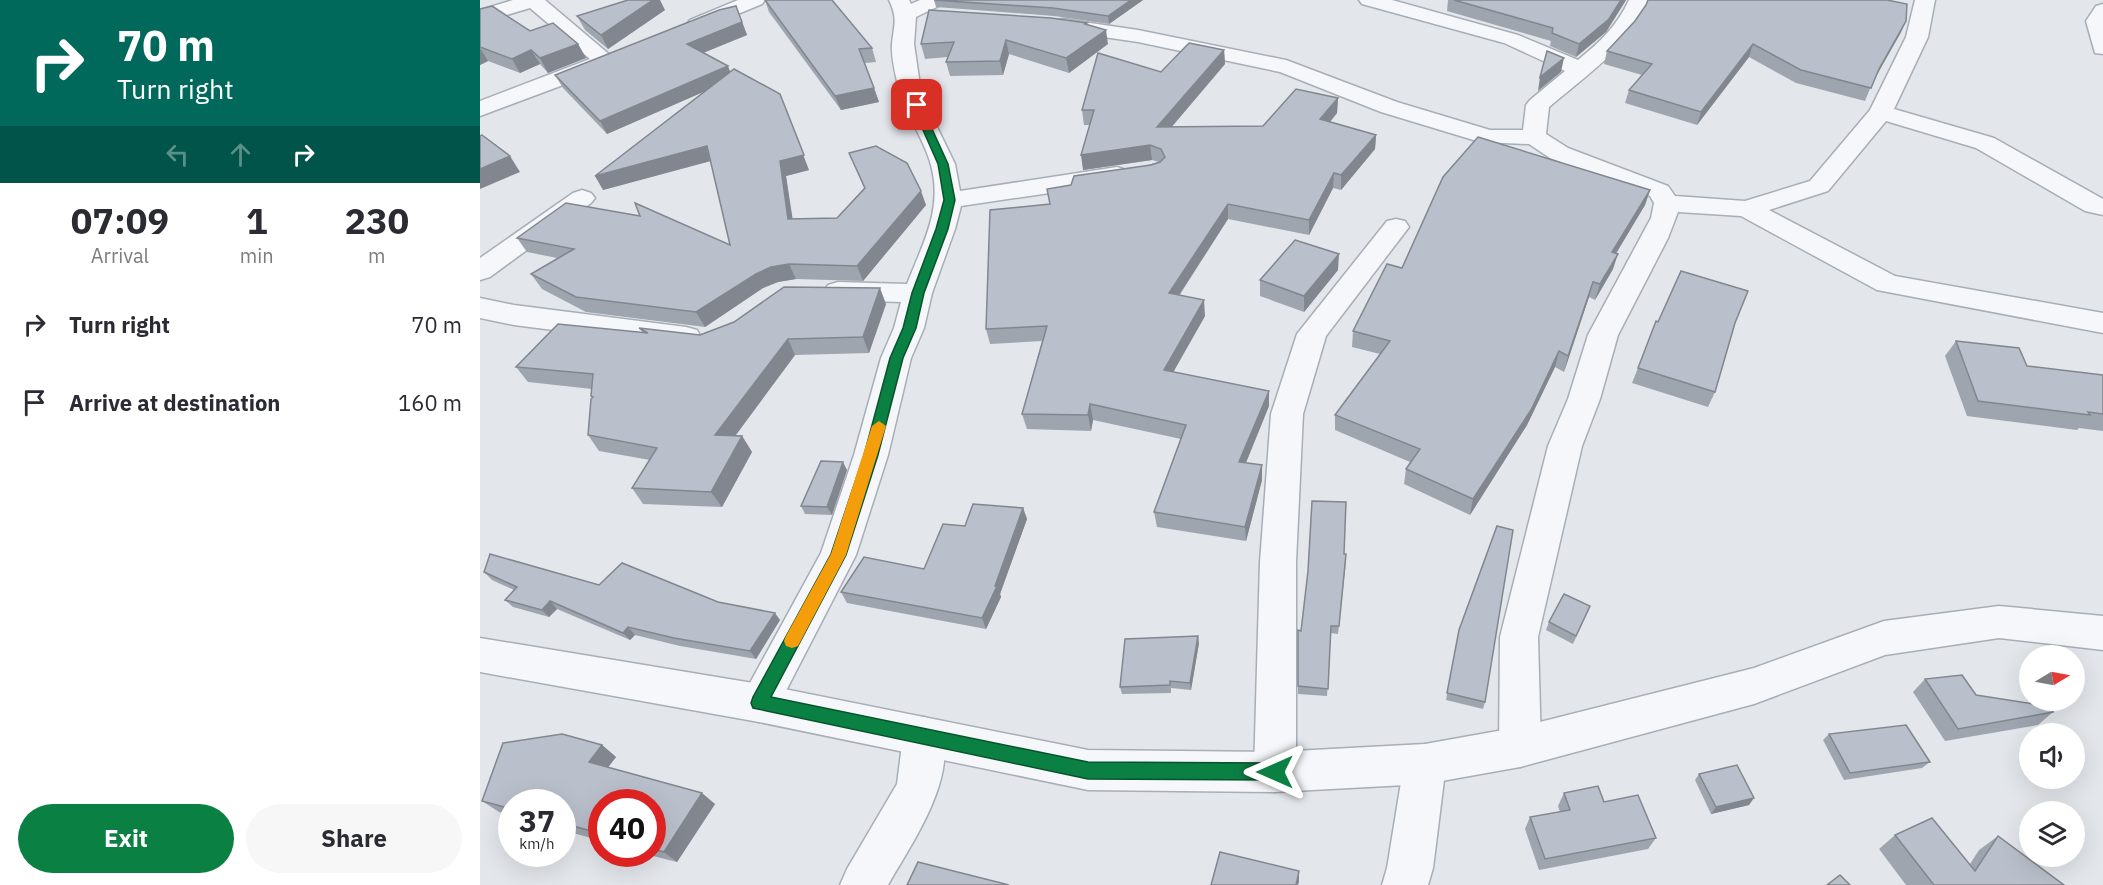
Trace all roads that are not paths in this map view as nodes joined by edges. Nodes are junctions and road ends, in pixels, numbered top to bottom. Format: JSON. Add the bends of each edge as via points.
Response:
{"nodes":[{"id":1,"x":755,"y":0,"type":"edge"},
{"id":2,"x":936,"y":0,"type":"edge"},
{"id":3,"x":1369,"y":0,"type":"edge"},
{"id":4,"x":1639,"y":0,"type":"edge"},
{"id":5,"x":1925,"y":0,"type":"edge"},
{"id":6,"x":902,"y":7,"type":"edge"},
{"id":7,"x":2103,"y":10,"type":"edge"},
{"id":8,"x":480,"y":17,"type":"edge"},
{"id":9,"x":951,"y":17,"type":"edge"},
{"id":10,"x":1042,"y":23,"type":"edge"},
{"id":11,"x":682,"y":30,"type":"edge"},
{"id":12,"x":2103,"y":48,"type":"edge"},
{"id":13,"x":1580,"y":69,"type":"junction"},
{"id":14,"x":480,"y":109,"type":"edge"},
{"id":15,"x":1881,"y":112,"type":"junction"},
{"id":16,"x":1534,"y":137,"type":"junction"},
{"id":17,"x":1140,"y":172,"type":"edge"},
{"id":18,"x":582,"y":198,"type":"dead end"},
{"id":19,"x":949,"y":200,"type":"junction"},
{"id":20,"x":1667,"y":204,"type":"junction"},
{"id":21,"x":2103,"y":207,"type":"edge"},
{"id":22,"x":1747,"y":208,"type":"junction"},
{"id":23,"x":1396,"y":227,"type":"dead end"},
{"id":24,"x":480,"y":271,"type":"edge"},
{"id":25,"x":807,"y":291,"type":"edge"},
{"id":26,"x":918,"y":293,"type":"junction"},
{"id":27,"x":480,"y":308,"type":"edge"},
{"id":28,"x":2103,"y":323,"type":"edge"},
{"id":29,"x":715,"y":336,"type":"edge"},
{"id":30,"x":2103,"y":633,"type":"edge"},
{"id":31,"x":480,"y":655,"type":"edge"},
{"id":32,"x":759,"y":703,"type":"junction"},
{"id":33,"x":924,"y":737,"type":"junction"},
{"id":34,"x":1520,"y":747,"type":"junction"},
{"id":35,"x":1425,"y":764,"type":"junction"},
{"id":36,"x":1275,"y":772,"type":"junction"},
{"id":37,"x":864,"y":885,"type":"edge"},
{"id":38,"x":1405,"y":885,"type":"edge"}],
"edges":[{"from":1,"to":11,"type":"street"},
{"from":2,"to":6,"type":"street"},
{"from":3,"to":13,"type":"street","via":[[1511,39]]},
{"from":4,"to":13,"type":"street","via":[[1629,22],[1612,43]]},
{"from":5,"to":15,"type":"street","via":[[1917,36]]},
{"from":6,"to":9,"type":"street"},
{"from":6,"to":19,"type":"street","via":[[909,85],[943,164]]},
{"from":7,"to":12,"type":"street","via":[[2096,21]]},
{"from":8,"to":14,"type":"street","via":[[533,0],[615,57]]},
{"from":10,"to":16,"type":"street","via":[[1138,36],[1286,67],[1389,107],[1488,137]]},
{"from":13,"to":16,"type":"street","via":[[1538,105]]},
{"from":15,"to":21,"type":"street","via":[[1985,143]]},
{"from":15,"to":22,"type":"street","via":[[1819,186]]},
{"from":16,"to":20,"type":"street","via":[[1559,153],[1659,191]]},
{"from":17,"to":19,"type":"street"},
{"from":18,"to":24,"type":"street"},
{"from":19,"to":26,"type":"street"},
{"from":20,"to":22,"type":"street"},
{"from":20,"to":34,"type":"street","via":[[1664,218],[1603,335],[1565,446],[1519,637]]},
{"from":22,"to":28,"type":"street","via":[[1887,284]]},
{"from":23,"to":36,"type":"street","via":[[1312,334],[1287,414],[1278,562]]},
{"from":25,"to":26,"type":"street"},
{"from":26,"to":32,"type":"street","via":[[838,555]]},
{"from":27,"to":29,"type":"street","via":[[687,337]]},
{"from":30,"to":34,"type":"street","via":[[1999,622],[1884,638],[1754,686]]},
{"from":31,"to":32,"type":"street"},
{"from":32,"to":33,"type":"street"},
{"from":33,"to":36,"type":"street","via":[[1088,770]]},
{"from":33,"to":37,"type":"street","via":[[918,789]]},
{"from":34,"to":35,"type":"street"},
{"from":35,"to":36,"type":"street"},
{"from":35,"to":38,"type":"street"}]}
